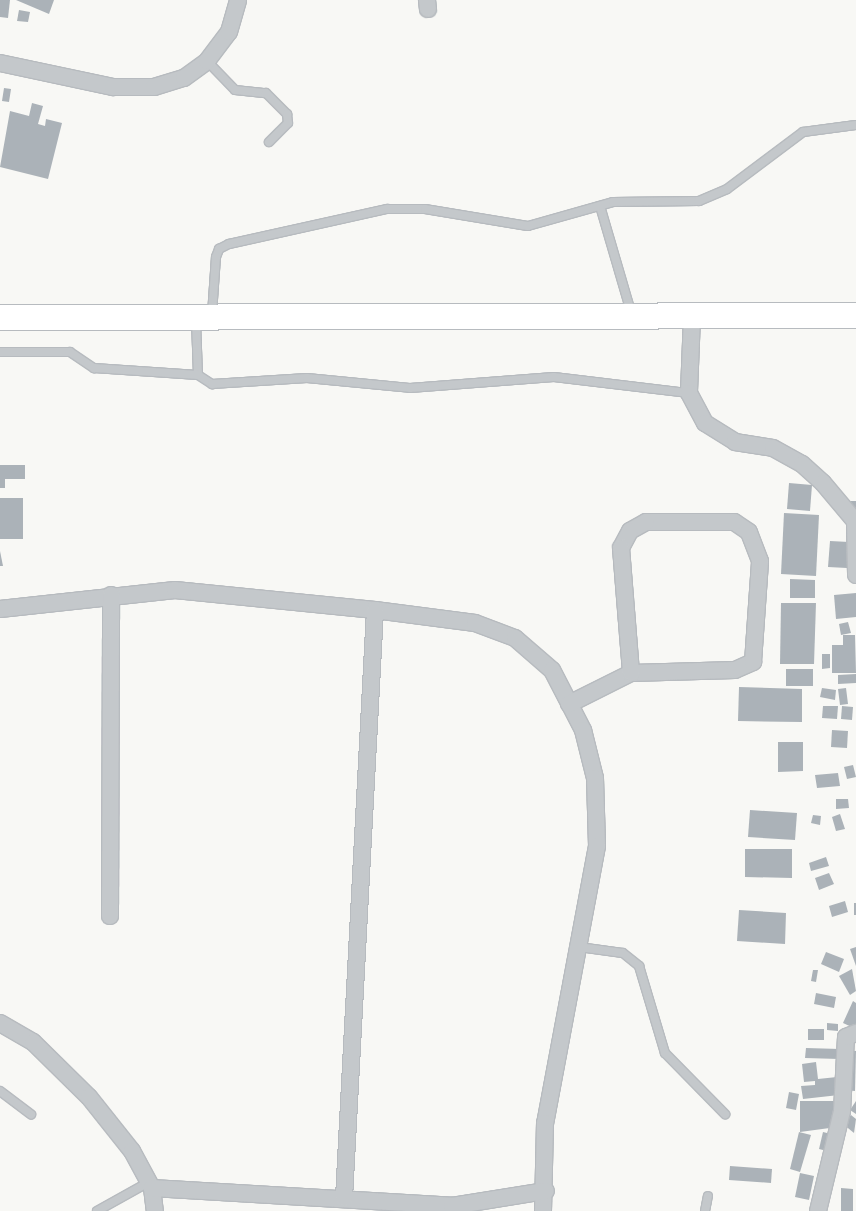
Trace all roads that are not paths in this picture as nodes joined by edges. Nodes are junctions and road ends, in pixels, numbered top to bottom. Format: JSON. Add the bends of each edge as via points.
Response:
{"nodes":[{"id":1,"x":238,"y":0,"type":"edge"},
{"id":2,"x":207,"y":61,"type":"junction"},
{"id":3,"x":0,"y":62,"type":"edge"},
{"id":4,"x":856,"y":125,"type":"edge"},
{"id":5,"x":269,"y":142,"type":"dead end"},
{"id":6,"x":600,"y":206,"type":"junction"},
{"id":7,"x":856,"y":315,"type":"edge"},
{"id":8,"x":204,"y":316,"type":"junction"},
{"id":9,"x":0,"y":317,"type":"edge"},
{"id":10,"x":633,"y":317,"type":"junction"},
{"id":11,"x":692,"y":317,"type":"junction"},
{"id":12,"x":0,"y":352,"type":"edge"},
{"id":13,"x":198,"y":375,"type":"junction"},
{"id":14,"x":689,"y":393,"type":"junction"},
{"id":15,"x":855,"y":520,"type":"edge"},
{"id":16,"x":856,"y":575,"type":"edge"},
{"id":17,"x":111,"y":595,"type":"junction"},
{"id":18,"x":0,"y":609,"type":"edge"},
{"id":19,"x":375,"y":610,"type":"junction"},
{"id":20,"x":631,"y":673,"type":"junction"},
{"id":21,"x":569,"y":704,"type":"junction"},
{"id":22,"x":110,"y":916,"type":"dead end"},
{"id":23,"x":579,"y":947,"type":"junction"},
{"id":24,"x":0,"y":1023,"type":"edge"},
{"id":25,"x":856,"y":1033,"type":"edge"},
{"id":26,"x":0,"y":1091,"type":"edge"},
{"id":27,"x":31,"y":1114,"type":"dead end"},
{"id":28,"x":725,"y":1114,"type":"dead end"},
{"id":29,"x":150,"y":1185,"type":"junction"},
{"id":30,"x":546,"y":1192,"type":"junction"},
{"id":31,"x":708,"y":1196,"type":"dead end"},
{"id":32,"x":344,"y":1198,"type":"junction"},
{"id":33,"x":455,"y":1208,"type":"edge"},
{"id":34,"x":97,"y":1211,"type":"edge"},
{"id":35,"x":155,"y":1211,"type":"edge"},
{"id":36,"x":543,"y":1211,"type":"edge"},
{"id":37,"x":705,"y":1211,"type":"edge"},
{"id":38,"x":818,"y":1211,"type":"edge"}],
"edges":[{"from":1,"to":2,"type":"street","via":[[229,32]]},
{"from":2,"to":3,"type":"street","via":[[184,78],[154,86],[113,87]]},
{"from":2,"to":5,"type":"lane","via":[[235,90],[266,93],[288,114],[288,124]]},
{"from":4,"to":6,"type":"lane","via":[[803,132],[716,196]]},
{"from":6,"to":8,"type":"lane","via":[[528,226],[425,210],[387,209],[228,244],[218,249]]},
{"from":6,"to":10,"type":"lane"},
{"from":7,"to":11,"type":"main road"},
{"from":8,"to":9,"type":"main road"},
{"from":8,"to":10,"type":"main road"},
{"from":8,"to":13,"type":"lane"},
{"from":10,"to":11,"type":"main road"},
{"from":11,"to":14,"type":"street"},
{"from":12,"to":13,"type":"lane","via":[[70,352],[94,368]]},
{"from":13,"to":14,"type":"lane","via":[[212,384],[307,378],[410,388],[584,378]]},
{"from":14,"to":15,"type":"street","via":[[704,423],[735,442],[773,448],[802,464]]},
{"from":15,"to":16,"type":"street"},
{"from":17,"to":18,"type":"street"},
{"from":17,"to":19,"type":"street","via":[[175,590]]},
{"from":17,"to":22,"type":"street"},
{"from":19,"to":21,"type":"street","via":[[475,623],[515,638],[552,670]]},
{"from":19,"to":32,"type":"street"},
{"from":20,"to":20,"type":"street","via":[[621,548],[630,531],[646,522],[734,522],[749,532],[760,561],[753,662],[735,670]]},
{"from":20,"to":21,"type":"street"},
{"from":21,"to":23,"type":"street","via":[[582,730],[595,778],[598,846]]},
{"from":23,"to":28,"type":"lane","via":[[623,953],[639,966],[664,1053]]},
{"from":23,"to":30,"type":"street","via":[[545,1123]]},
{"from":24,"to":29,"type":"street","via":[[33,1042],[89,1097],[132,1151]]},
{"from":25,"to":38,"type":"street","via":[[846,1037],[842,1111]]},
{"from":26,"to":27,"type":"lane"},
{"from":29,"to":32,"type":"street"},
{"from":29,"to":34,"type":"lane"},
{"from":29,"to":35,"type":"street"},
{"from":30,"to":33,"type":"street"},
{"from":30,"to":36,"type":"street"},
{"from":31,"to":37,"type":"lane"},
{"from":32,"to":33,"type":"street"}]}
